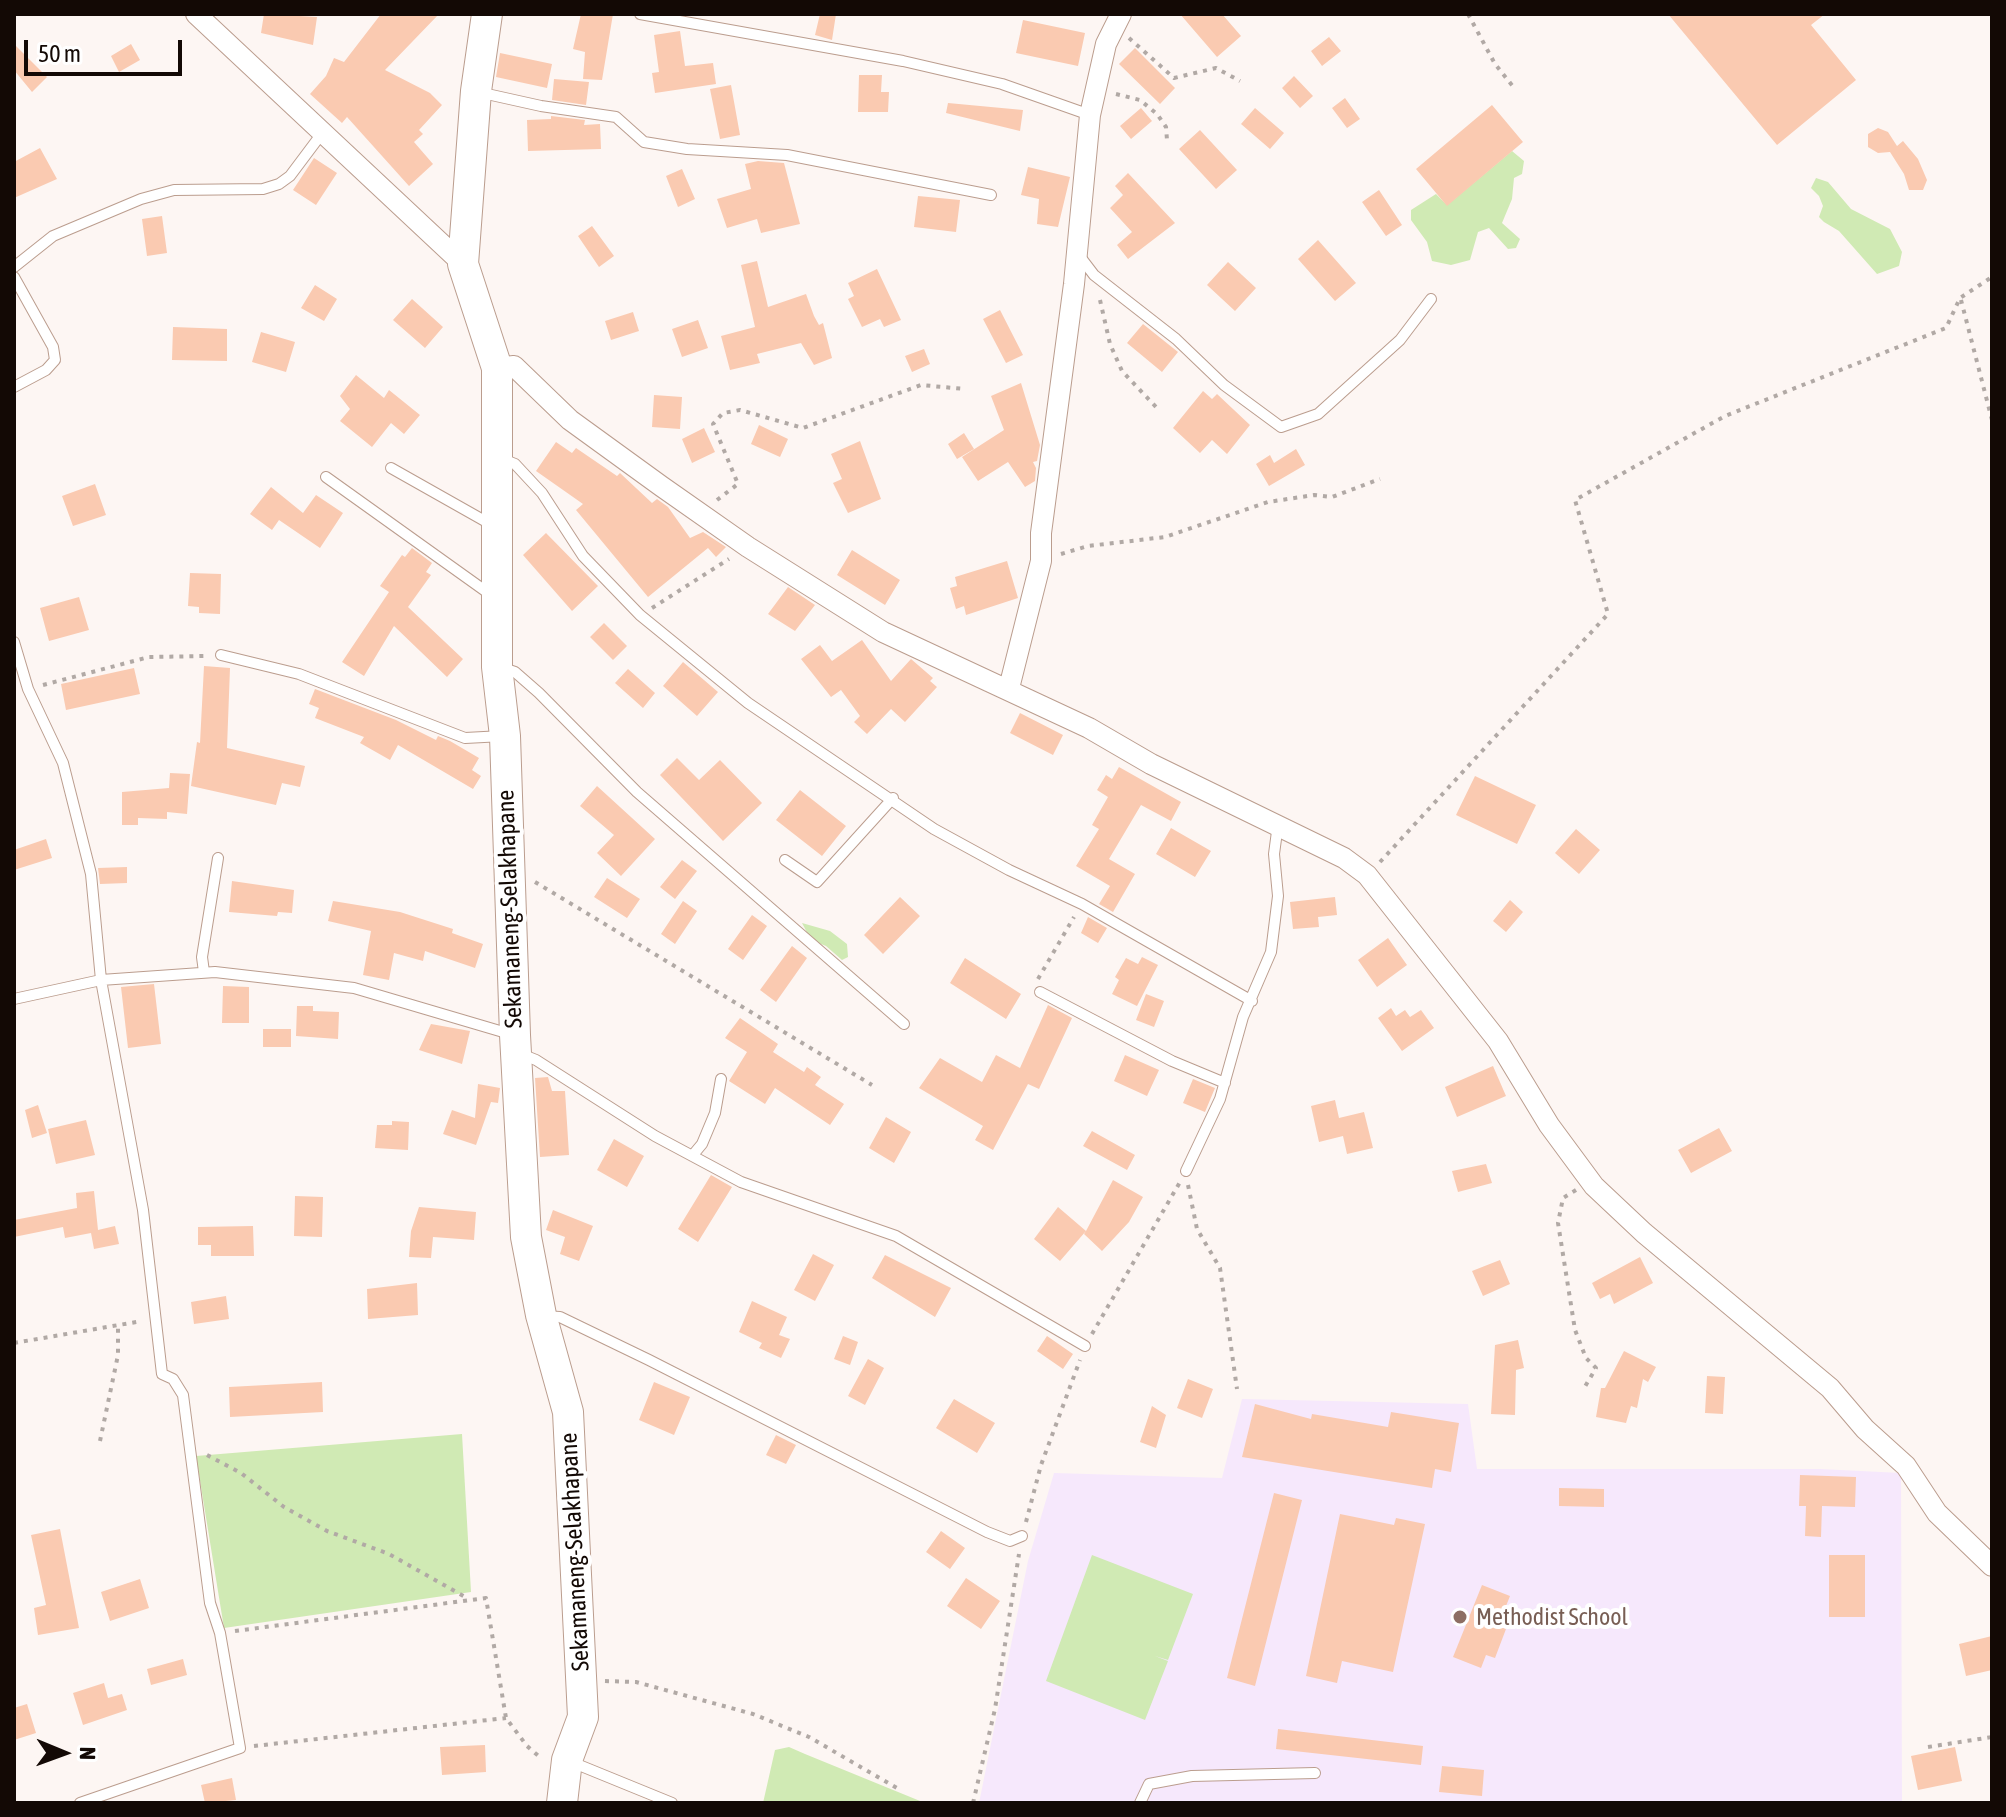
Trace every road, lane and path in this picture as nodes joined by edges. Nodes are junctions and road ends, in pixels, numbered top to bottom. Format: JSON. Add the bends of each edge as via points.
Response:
{"nodes":[{"id":1,"x":196,"y":14,"type":"edge"},
{"id":2,"x":487,"y":14,"type":"edge"},
{"id":3,"x":640,"y":14,"type":"edge"},
{"id":4,"x":1468,"y":14,"type":"edge"},
{"id":5,"x":1118,"y":20,"type":"edge"},
{"id":6,"x":1099,"y":80,"type":"junction"},
{"id":7,"x":1240,"y":81,"type":"dead end"},
{"id":8,"x":1515,"y":89,"type":"dead end"},
{"id":9,"x":476,"y":91,"type":"junction"},
{"id":10,"x":1090,"y":115,"type":"junction"},
{"id":11,"x":323,"y":132,"type":"junction"},
{"id":12,"x":1167,"y":140,"type":"dead end"},
{"id":13,"x":991,"y":195,"type":"dead end"},
{"id":14,"x":1077,"y":253,"type":"junction"},
{"id":15,"x":463,"y":264,"type":"junction"},
{"id":16,"x":14,"y":267,"type":"edge"},
{"id":17,"x":14,"y":277,"type":"edge"},
{"id":18,"x":1992,"y":277,"type":"edge"},
{"id":19,"x":1105,"y":282,"type":"junction"},
{"id":20,"x":1960,"y":298,"type":"junction"},
{"id":21,"x":1431,"y":299,"type":"dead end"},
{"id":22,"x":497,"y":368,"type":"junction"},
{"id":23,"x":14,"y":387,"type":"edge"},
{"id":24,"x":965,"y":389,"type":"dead end"},
{"id":25,"x":1156,"y":407,"type":"dead end"},
{"id":26,"x":1992,"y":420,"type":"edge"},
{"id":27,"x":499,"y":457,"type":"junction"},
{"id":28,"x":391,"y":468,"type":"dead end"},
{"id":29,"x":326,"y":477,"type":"dead end"},
{"id":30,"x":1380,"y":479,"type":"dead end"},
{"id":31,"x":697,"y":511,"type":"junction"},
{"id":32,"x":497,"y":528,"type":"junction"},
{"id":33,"x":748,"y":547,"type":"junction"},
{"id":34,"x":1041,"y":561,"type":"junction"},
{"id":35,"x":496,"y":598,"type":"junction"},
{"id":36,"x":640,"y":615,"type":"junction"},
{"id":37,"x":14,"y":642,"type":"edge"},
{"id":38,"x":221,"y":655,"type":"joint"},
{"id":39,"x":497,"y":667,"type":"junction"},
{"id":40,"x":1009,"y":688,"type":"junction"},
{"id":41,"x":28,"y":689,"type":"junction"},
{"id":42,"x":14,"y":691,"type":"edge"},
{"id":43,"x":505,"y":736,"type":"junction"},
{"id":44,"x":893,"y":798,"type":"junction"},
{"id":45,"x":1278,"y":824,"type":"junction"},
{"id":46,"x":218,"y":858,"type":"dead end"},
{"id":47,"x":785,"y":860,"type":"dead end"},
{"id":48,"x":508,"y":866,"type":"junction"},
{"id":49,"x":1367,"y":875,"type":"junction"},
{"id":50,"x":1082,"y":904,"type":"junction"},
{"id":51,"x":204,"y":972,"type":"junction"},
{"id":52,"x":101,"y":980,"type":"junction"},
{"id":53,"x":1040,"y":992,"type":"joint"},
{"id":54,"x":14,"y":999,"type":"edge"},
{"id":55,"x":1252,"y":1001,"type":"junction"},
{"id":56,"x":904,"y":1024,"type":"dead end"},
{"id":57,"x":515,"y":1044,"type":"junction"},
{"id":58,"x":721,"y":1079,"type":"dead end"},
{"id":59,"x":1225,"y":1083,"type":"junction"},
{"id":60,"x":872,"y":1085,"type":"dead end"},
{"id":61,"x":692,"y":1156,"type":"junction"},
{"id":62,"x":1186,"y":1171,"type":"joint"},
{"id":63,"x":1594,"y":1186,"type":"junction"},
{"id":64,"x":541,"y":1315,"type":"junction"},
{"id":65,"x":154,"y":1318,"type":"junction"},
{"id":66,"x":118,"y":1326,"type":"junction"},
{"id":67,"x":14,"y":1343,"type":"edge"},
{"id":68,"x":1085,"y":1346,"type":"dead end"},
{"id":69,"x":1237,"y":1389,"type":"dead end"},
{"id":70,"x":1583,"y":1390,"type":"dead end"},
{"id":71,"x":100,"y":1441,"type":"dead end"},
{"id":72,"x":191,"y":1446,"type":"junction"},
{"id":73,"x":1022,"y":1536,"type":"joint"},
{"id":74,"x":1992,"y":1566,"type":"edge"},
{"id":75,"x":467,"y":1598,"type":"junction"},
{"id":76,"x":220,"y":1633,"type":"junction"},
{"id":77,"x":582,"y":1680,"type":"junction"},
{"id":78,"x":506,"y":1718,"type":"junction"},
{"id":79,"x":1992,"y":1737,"type":"edge"},
{"id":80,"x":1928,"y":1747,"type":"dead end"},
{"id":81,"x":240,"y":1748,"type":"junction"},
{"id":82,"x":567,"y":1766,"type":"junction"},
{"id":83,"x":1315,"y":1773,"type":"dead end"},
{"id":84,"x":897,"y":1788,"type":"dead end"},
{"id":85,"x":80,"y":1803,"type":"edge"},
{"id":86,"x":562,"y":1803,"type":"edge"},
{"id":87,"x":672,"y":1803,"type":"edge"},
{"id":88,"x":973,"y":1803,"type":"edge"},
{"id":89,"x":1140,"y":1803,"type":"edge"}],
"edges":[{"from":1,"to":11,"type":"street"},
{"from":2,"to":9,"type":"street","name":"Sekamaneng-Selakhapane"},
{"from":3,"to":10,"type":"lane","via":[[903,61],[1002,84]]},
{"from":4,"to":8,"type":"path"},
{"from":5,"to":6,"type":"street","via":[[1106,44]]},
{"from":5,"to":7,"type":"path","via":[[1174,78],[1216,68]]},
{"from":6,"to":10,"type":"street"},
{"from":6,"to":12,"type":"path","via":[[1117,96],[1140,100],[1157,114]]},
{"from":9,"to":13,"type":"lane","via":[[616,117],[644,142],[787,155]]},
{"from":9,"to":15,"type":"street","name":"Sekamaneng-Selakhapane"},
{"from":10,"to":14,"type":"street"},
{"from":11,"to":15,"type":"street"},
{"from":11,"to":16,"type":"lane","via":[[279,184],[263,189],[174,190],[141,199],[53,236]]},
{"from":14,"to":19,"type":"lane"},
{"from":14,"to":34,"type":"street"},
{"from":15,"to":22,"type":"street","name":"Sekamaneng-Selakhapane"},
{"from":17,"to":23,"type":"lane","via":[[55,360]]},
{"from":18,"to":20,"type":"path"},
{"from":19,"to":21,"type":"lane","via":[[1281,427],[1318,414],[1400,340]]},
{"from":19,"to":25,"type":"path","via":[[1099,297],[1116,358]]},
{"from":20,"to":26,"type":"path"},
{"from":20,"to":49,"type":"path","via":[[1946,328],[1725,416],[1575,500],[1608,614]]},
{"from":22,"to":27,"type":"street","name":"Sekamaneng-Selakhapane"},
{"from":22,"to":31,"type":"street","via":[[514,366],[570,420]]},
{"from":24,"to":31,"type":"path","via":[[921,385],[803,428],[740,410],[723,413],[713,424],[738,484]]},
{"from":27,"to":32,"type":"street","name":"Sekamaneng-Selakhapane"},
{"from":27,"to":36,"type":"lane","via":[[515,464],[542,493],[583,556]]},
{"from":28,"to":32,"type":"lane"},
{"from":29,"to":35,"type":"lane"},
{"from":30,"to":34,"type":"path","via":[[1332,497],[1268,502],[1165,537],[1066,550]]},
{"from":31,"to":33,"type":"street"},
{"from":32,"to":35,"type":"street","name":"Sekamaneng-Selakhapane"},
{"from":33,"to":36,"type":"path"},
{"from":33,"to":40,"type":"street","via":[[883,632]]},
{"from":34,"to":40,"type":"street"},
{"from":35,"to":39,"type":"street","name":"Sekamaneng-Selakhapane"},
{"from":36,"to":44,"type":"lane","via":[[748,703]]},
{"from":37,"to":41,"type":"lane"},
{"from":38,"to":41,"type":"path","via":[[149,657]]},
{"from":38,"to":43,"type":"lane","via":[[299,674],[465,738]]},
{"from":39,"to":43,"type":"street","name":"Sekamaneng-Selakhapane"},
{"from":39,"to":56,"type":"lane","via":[[515,672],[539,693],[637,792]]},
{"from":40,"to":45,"type":"street","via":[[1190,784]]},
{"from":41,"to":42,"type":"lane"},
{"from":41,"to":52,"type":"lane","via":[[63,763],[91,874]]},
{"from":43,"to":48,"type":"street","name":"Sekamaneng-Selakhapane"},
{"from":44,"to":47,"type":"lane","via":[[817,882]]},
{"from":44,"to":50,"type":"lane","via":[[934,829]]},
{"from":45,"to":49,"type":"street"},
{"from":45,"to":55,"type":"lane","via":[[1271,952]]},
{"from":46,"to":51,"type":"lane"},
{"from":48,"to":57,"type":"street","name":"Sekamaneng-Selakhapane"},
{"from":48,"to":60,"type":"path"},
{"from":49,"to":63,"type":"street","via":[[1498,1041]]},
{"from":50,"to":53,"type":"path","via":[[1033,986]]},
{"from":50,"to":55,"type":"lane"},
{"from":51,"to":52,"type":"lane"},
{"from":51,"to":57,"type":"lane","via":[[354,988]]},
{"from":52,"to":54,"type":"lane"},
{"from":52,"to":65,"type":"lane","via":[[143,1210]]},
{"from":53,"to":59,"type":"lane"},
{"from":55,"to":59,"type":"lane"},
{"from":57,"to":61,"type":"lane"},
{"from":57,"to":64,"type":"street","name":"Sekamaneng-Selakhapane","via":[[526,1237]]},
{"from":58,"to":61,"type":"lane","via":[[715,1113]]},
{"from":59,"to":62,"type":"lane"},
{"from":61,"to":68,"type":"lane","via":[[741,1182],[896,1236]]},
{"from":62,"to":69,"type":"path","via":[[1197,1229],[1220,1268]]},
{"from":63,"to":70,"type":"path","via":[[1563,1198],[1558,1223],[1575,1330],[1596,1368]]},
{"from":63,"to":74,"type":"street","via":[[1830,1388],[1906,1466],[1937,1513]]},
{"from":64,"to":73,"type":"lane","via":[[560,1317],[611,1341],[987,1532],[1010,1541]]},
{"from":64,"to":77,"type":"street","name":"Sekamaneng-Selakhapane","via":[[568,1412]]},
{"from":65,"to":66,"type":"path"},
{"from":65,"to":72,"type":"lane","via":[[162,1374],[173,1379],[183,1395]]},
{"from":66,"to":67,"type":"path"},
{"from":66,"to":71,"type":"path","via":[[118,1355]]},
{"from":72,"to":75,"type":"path","via":[[327,1531],[389,1554]]},
{"from":72,"to":76,"type":"lane","via":[[201,1546]]},
{"from":73,"to":88,"type":"path","via":[[995,1709]]},
{"from":75,"to":76,"type":"path"},
{"from":75,"to":78,"type":"path","via":[[486,1598]]},
{"from":76,"to":81,"type":"lane"},
{"from":77,"to":82,"type":"street","name":"Sekamaneng-Selakhapane","via":[[583,1717]]},
{"from":77,"to":84,"type":"path","via":[[636,1682],[753,1714],[809,1737]]},
{"from":78,"to":81,"type":"path"},
{"from":78,"to":82,"type":"path","via":[[527,1746]]},
{"from":79,"to":80,"type":"path"},
{"from":81,"to":85,"type":"lane"},
{"from":82,"to":86,"type":"street","name":"Sekamaneng-Selakhapane"},
{"from":82,"to":87,"type":"lane"},
{"from":83,"to":89,"type":"lane","via":[[1192,1776],[1149,1784]]}]}
